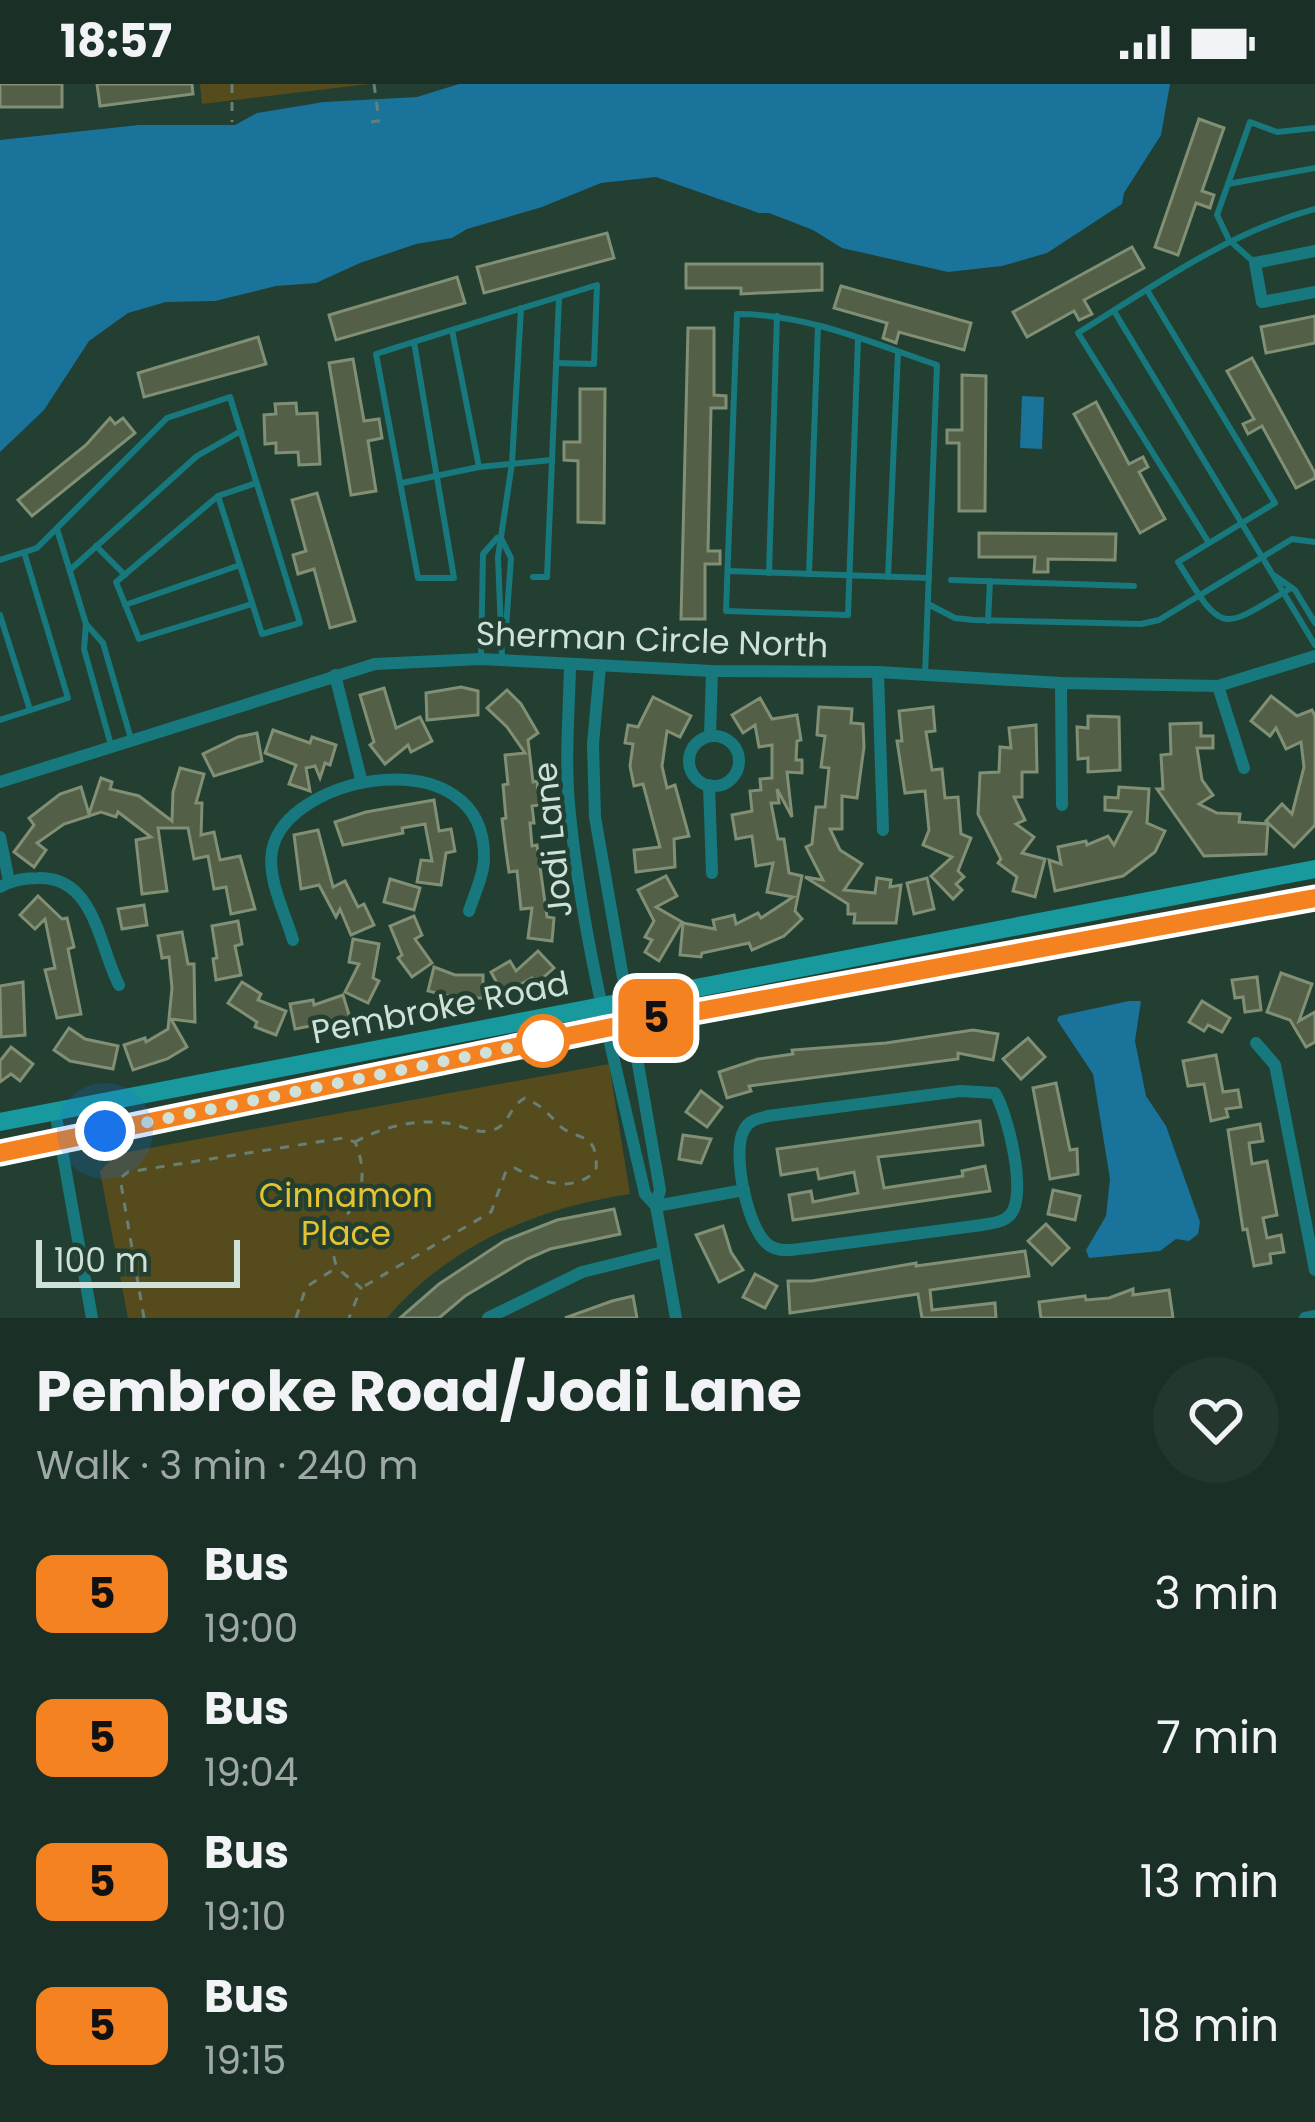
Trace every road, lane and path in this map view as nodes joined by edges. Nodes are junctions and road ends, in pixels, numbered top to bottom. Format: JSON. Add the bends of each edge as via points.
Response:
{"nodes":[{"id":1,"x":232,"y":84,"type":"edge"},
{"id":2,"x":374,"y":84,"type":"edge"},
{"id":3,"x":232,"y":122,"type":"dead end"},
{"id":4,"x":371,"y":122,"type":"dead end"},
{"id":5,"x":1315,"y":128,"type":"edge"},
{"id":6,"x":1315,"y":168,"type":"edge"},
{"id":7,"x":1228,"y":184,"type":"junction"},
{"id":8,"x":1315,"y":209,"type":"edge"},
{"id":9,"x":1229,"y":240,"type":"junction"},
{"id":10,"x":1315,"y":250,"type":"edge"},
{"id":11,"x":1255,"y":263,"type":"junction"},
{"id":12,"x":1147,"y":290,"type":"junction"},
{"id":13,"x":1315,"y":292,"type":"edge"},
{"id":14,"x":560,"y":296,"type":"junction"},
{"id":15,"x":521,"y":308,"type":"junction"},
{"id":16,"x":1114,"y":311,"type":"junction"},
{"id":17,"x":777,"y":316,"type":"junction"},
{"id":18,"x":818,"y":326,"type":"junction"},
{"id":19,"x":452,"y":330,"type":"junction"},
{"id":20,"x":858,"y":339,"type":"junction"},
{"id":21,"x":414,"y":342,"type":"junction"},
{"id":22,"x":898,"y":352,"type":"junction"},
{"id":23,"x":556,"y":363,"type":"junction"},
{"id":24,"x":241,"y":431,"type":"junction"},
{"id":25,"x":552,"y":460,"type":"junction"},
{"id":26,"x":512,"y":463,"type":"junction"},
{"id":27,"x":479,"y":467,"type":"junction"},
{"id":28,"x":436,"y":475,"type":"junction"},
{"id":29,"x":256,"y":483,"type":"junction"},
{"id":30,"x":401,"y":483,"type":"junction"},
{"id":31,"x":218,"y":496,"type":"junction"},
{"id":32,"x":1242,"y":523,"type":"junction"},
{"id":33,"x":57,"y":528,"type":"junction"},
{"id":34,"x":500,"y":535,"type":"junction"},
{"id":35,"x":1315,"y":542,"type":"edge"},
{"id":36,"x":1209,"y":543,"type":"junction"},
{"id":37,"x":96,"y":546,"type":"junction"},
{"id":38,"x":24,"y":552,"type":"junction"},
{"id":39,"x":1262,"y":557,"type":"junction"},
{"id":40,"x":0,"y":560,"type":"edge"},
{"id":41,"x":240,"y":566,"type":"junction"},
{"id":42,"x":70,"y":570,"type":"junction"},
{"id":43,"x":727,"y":571,"type":"junction"},
{"id":44,"x":769,"y":573,"type":"junction"},
{"id":45,"x":809,"y":574,"type":"junction"},
{"id":46,"x":124,"y":575,"type":"junction"},
{"id":47,"x":850,"y":575,"type":"junction"},
{"id":48,"x":533,"y":577,"type":"dead end"},
{"id":49,"x":888,"y":577,"type":"junction"},
{"id":50,"x":929,"y":578,"type":"junction"},
{"id":51,"x":951,"y":580,"type":"dead end"},
{"id":52,"x":990,"y":580,"type":"junction"},
{"id":53,"x":1134,"y":586,"type":"dead end"},
{"id":54,"x":1287,"y":590,"type":"junction"},
{"id":55,"x":1199,"y":596,"type":"junction"},
{"id":56,"x":252,"y":604,"type":"junction"},
{"id":57,"x":928,"y":604,"type":"junction"},
{"id":58,"x":125,"y":605,"type":"junction"},
{"id":59,"x":0,"y":615,"type":"edge"},
{"id":60,"x":988,"y":621,"type":"junction"},
{"id":61,"x":1315,"y":622,"type":"edge"},
{"id":62,"x":86,"y":624,"type":"junction"},
{"id":63,"x":1315,"y":645,"type":"edge"},
{"id":64,"x":1315,"y":656,"type":"edge"},
{"id":65,"x":481,"y":658,"type":"junction"},
{"id":66,"x":502,"y":661,"type":"junction"},
{"id":67,"x":570,"y":666,"type":"junction"},
{"id":68,"x":600,"y":667,"type":"junction"},
{"id":69,"x":712,"y":671,"type":"junction"},
{"id":70,"x":878,"y":672,"type":"junction"},
{"id":71,"x":335,"y":675,"type":"junction"},
{"id":72,"x":926,"y":675,"type":"junction"},
{"id":73,"x":1061,"y":683,"type":"junction"},
{"id":74,"x":1218,"y":686,"type":"junction"},
{"id":75,"x":31,"y":710,"type":"junction"},
{"id":76,"x":0,"y":720,"type":"edge"},
{"id":77,"x":710,"y":736,"type":"junction"},
{"id":78,"x":131,"y":739,"type":"junction"},
{"id":79,"x":111,"y":745,"type":"junction"},
{"id":80,"x":1244,"y":768,"type":"dead end"},
{"id":81,"x":0,"y":782,"type":"edge"},
{"id":82,"x":362,"y":783,"type":"junction"},
{"id":83,"x":709,"y":785,"type":"junction"},
{"id":84,"x":1062,"y":805,"type":"dead end"},
{"id":85,"x":883,"y":830,"type":"dead end"},
{"id":86,"x":0,"y":837,"type":"edge"},
{"id":87,"x":1315,"y":868,"type":"edge"},
{"id":88,"x":712,"y":873,"type":"dead end"},
{"id":89,"x":5,"y":884,"type":"edge"},
{"id":90,"x":1315,"y":898,"type":"edge"},
{"id":91,"x":469,"y":911,"type":"dead end"},
{"id":92,"x":293,"y":940,"type":"dead end"},
{"id":93,"x":119,"y":986,"type":"dead end"},
{"id":94,"x":629,"y":1001,"type":"junction"},
{"id":95,"x":603,"y":1006,"type":"junction"},
{"id":96,"x":632,"y":1023,"type":"junction"},
{"id":97,"x":607,"y":1028,"type":"junction"},
{"id":98,"x":1256,"y":1043,"type":"dead end"},
{"id":99,"x":55,"y":1111,"type":"junction"},
{"id":100,"x":0,"y":1122,"type":"edge"},
{"id":101,"x":60,"y":1140,"type":"junction"},
{"id":102,"x":355,"y":1142,"type":"junction"},
{"id":103,"x":0,"y":1153,"type":"edge"},
{"id":104,"x":744,"y":1190,"type":"junction"},
{"id":105,"x":656,"y":1206,"type":"junction"},
{"id":106,"x":663,"y":1252,"type":"junction"},
{"id":107,"x":337,"y":1268,"type":"junction"},
{"id":108,"x":1315,"y":1270,"type":"edge"},
{"id":109,"x":362,"y":1288,"type":"junction"},
{"id":110,"x":1315,"y":1316,"type":"edge"},
{"id":111,"x":92,"y":1318,"type":"edge"},
{"id":112,"x":144,"y":1318,"type":"edge"},
{"id":113,"x":296,"y":1318,"type":"edge"},
{"id":114,"x":349,"y":1318,"type":"edge"},
{"id":115,"x":488,"y":1318,"type":"edge"},
{"id":116,"x":676,"y":1318,"type":"edge"},
{"id":117,"x":1305,"y":1318,"type":"edge"}],
"edges":[{"from":1,"to":3,"type":"path"},
{"from":2,"to":4,"type":"path","via":[[383,121]]},
{"from":5,"to":7,"type":"lane","via":[[1277,132],[1250,122]]},
{"from":6,"to":7,"type":"lane"},
{"from":7,"to":9,"type":"lane","via":[[1217,215]]},
{"from":8,"to":9,"type":"lane"},
{"from":9,"to":11,"type":"lane"},
{"from":9,"to":12,"type":"lane"},
{"from":10,"to":11,"type":"street"},
{"from":11,"to":13,"type":"street","via":[[1262,302]]},
{"from":12,"to":16,"type":"lane"},
{"from":12,"to":32,"type":"lane","via":[[1275,503]]},
{"from":14,"to":15,"type":"lane"},
{"from":14,"to":23,"type":"lane"},
{"from":14,"to":23,"type":"lane","via":[[597,285],[594,364]]},
{"from":15,"to":19,"type":"lane"},
{"from":15,"to":26,"type":"lane"},
{"from":16,"to":32,"type":"lane"},
{"from":16,"to":36,"type":"lane","via":[[1078,333]]},
{"from":17,"to":18,"type":"lane"},
{"from":17,"to":43,"type":"lane","via":[[737,314]]},
{"from":17,"to":44,"type":"lane"},
{"from":18,"to":20,"type":"lane"},
{"from":18,"to":45,"type":"lane"},
{"from":19,"to":21,"type":"lane"},
{"from":19,"to":27,"type":"lane"},
{"from":20,"to":22,"type":"lane"},
{"from":20,"to":47,"type":"lane"},
{"from":21,"to":28,"type":"lane"},
{"from":21,"to":30,"type":"lane","via":[[376,353]]},
{"from":22,"to":49,"type":"lane"},
{"from":22,"to":50,"type":"lane","via":[[937,365]]},
{"from":23,"to":25,"type":"lane"},
{"from":24,"to":29,"type":"lane"},
{"from":24,"to":33,"type":"lane","via":[[230,397],[167,418]]},
{"from":24,"to":37,"type":"lane","via":[[197,456]]},
{"from":25,"to":26,"type":"lane"},
{"from":25,"to":48,"type":"lane","via":[[547,578]]},
{"from":26,"to":27,"type":"lane"},
{"from":26,"to":34,"type":"lane"},
{"from":27,"to":28,"type":"lane"},
{"from":28,"to":30,"type":"lane"},
{"from":28,"to":30,"type":"lane","via":[[454,578],[418,578]]},
{"from":29,"to":31,"type":"lane"},
{"from":29,"to":56,"type":"lane","via":[[300,623],[262,634]]},
{"from":31,"to":41,"type":"lane"},
{"from":31,"to":46,"type":"lane"},
{"from":32,"to":36,"type":"lane"},
{"from":32,"to":39,"type":"lane"},
{"from":33,"to":38,"type":"lane"},
{"from":33,"to":42,"type":"lane"},
{"from":34,"to":65,"type":"lane","via":[[483,554]]},
{"from":34,"to":66,"type":"lane"},
{"from":35,"to":39,"type":"lane","via":[[1292,539]]},
{"from":36,"to":55,"type":"lane","via":[[1178,562]]},
{"from":37,"to":42,"type":"lane"},
{"from":37,"to":46,"type":"lane"},
{"from":38,"to":40,"type":"lane"},
{"from":38,"to":75,"type":"lane","via":[[68,698]]},
{"from":39,"to":54,"type":"lane"},
{"from":39,"to":55,"type":"lane"},
{"from":41,"to":56,"type":"lane"},
{"from":41,"to":58,"type":"lane"},
{"from":42,"to":62,"type":"lane"},
{"from":43,"to":44,"type":"lane"},
{"from":43,"to":47,"type":"lane","via":[[726,610],[848,615]]},
{"from":44,"to":45,"type":"lane"},
{"from":45,"to":47,"type":"lane"},
{"from":46,"to":58,"type":"lane","via":[[116,582]]},
{"from":47,"to":49,"type":"lane"},
{"from":49,"to":50,"type":"lane"},
{"from":50,"to":57,"type":"lane"},
{"from":51,"to":52,"type":"lane"},
{"from":52,"to":53,"type":"lane"},
{"from":52,"to":60,"type":"lane"},
{"from":54,"to":55,"type":"lane","via":[[1235,621],[1210,614]]},
{"from":54,"to":61,"type":"lane"},
{"from":54,"to":63,"type":"lane"},
{"from":55,"to":60,"type":"lane","via":[[1141,624]]},
{"from":56,"to":58,"type":"lane","via":[[147,639],[135,634]]},
{"from":57,"to":60,"type":"lane","via":[[955,618]]},
{"from":57,"to":72,"type":"lane"},
{"from":59,"to":75,"type":"lane"},
{"from":62,"to":78,"type":"lane","via":[[103,643]]},
{"from":62,"to":79,"type":"lane","via":[[84,649]]},
{"from":64,"to":74,"type":"street","name":"Sherman Circle North"},
{"from":65,"to":66,"type":"street","name":"Sherman Circle North"},
{"from":65,"to":71,"type":"street","name":"Sherman Circle North","via":[[375,664]]},
{"from":66,"to":67,"type":"street","name":"Sherman Circle North"},
{"from":67,"to":68,"type":"street","name":"Sherman Circle North"},
{"from":67,"to":95,"type":"street","name":"Jodi Lane","via":[[570,816]]},
{"from":68,"to":69,"type":"street","name":"Sherman Circle North"},
{"from":68,"to":94,"type":"street","name":"Jodi Lane","via":[[596,817]]},
{"from":69,"to":70,"type":"street","name":"Sherman Circle North"},
{"from":69,"to":77,"type":"street"},
{"from":70,"to":72,"type":"street","name":"Sherman Circle North"},
{"from":70,"to":85,"type":"street"},
{"from":71,"to":78,"type":"street","name":"Sherman Circle North"},
{"from":71,"to":82,"type":"street"},
{"from":72,"to":73,"type":"street","name":"Sherman Circle North"},
{"from":73,"to":74,"type":"street","name":"Sherman Circle North"},
{"from":73,"to":84,"type":"street"},
{"from":74,"to":80,"type":"street"},
{"from":75,"to":76,"type":"lane"},
{"from":77,"to":83,"type":"street","via":[[688,758],[692,774]]},
{"from":77,"to":83,"type":"street","via":[[732,743],[739,758],[730,780]]},
{"from":78,"to":79,"type":"street","name":"Sherman Circle North"},
{"from":79,"to":81,"type":"street","name":"Sherman Circle North"},
{"from":82,"to":91,"type":"street","via":[[431,781],[465,805],[484,859]]},
{"from":82,"to":92,"type":"street","via":[[299,809],[281,826],[272,860]]},
{"from":83,"to":88,"type":"street"},
{"from":86,"to":89,"type":"street"},
{"from":87,"to":94,"type":"main road","name":"Pembroke Road"},
{"from":89,"to":93,"type":"street","via":[[55,878],[75,890],[98,923]]},
{"from":90,"to":96,"type":"main road","name":"Pembroke Road"},
{"from":94,"to":95,"type":"main road","name":"Pembroke Road"},
{"from":94,"to":96,"type":"street","name":"Jodi Lane"},
{"from":95,"to":97,"type":"street","name":"Jodi Lane"},
{"from":95,"to":99,"type":"main road","name":"Pembroke Road"},
{"from":96,"to":97,"type":"main road","name":"Pembroke Road"},
{"from":96,"to":105,"type":"street","name":"Jodi Lane","via":[[660,1190]]},
{"from":97,"to":101,"type":"main road","name":"Pembroke Road"},
{"from":97,"to":105,"type":"street","name":"Jodi Lane","via":[[646,1194]]},
{"from":98,"to":108,"type":"street","via":[[1275,1066]]},
{"from":99,"to":100,"type":"main road","name":"Pembroke Road"},
{"from":99,"to":101,"type":"street"},
{"from":101,"to":103,"type":"main road","name":"Pembroke Road"},
{"from":101,"to":111,"type":"street"},
{"from":102,"to":107,"type":"path","via":[[364,1177],[334,1239]]},
{"from":102,"to":109,"type":"path","via":[[396,1125],[490,1131],[524,1098],[584,1136],[597,1158],[596,1172],[572,1184],[506,1172],[491,1212]]},
{"from":102,"to":112,"type":"path","via":[[306,1142],[128,1172],[121,1178]]},
{"from":104,"to":104,"type":"street","via":[[741,1134],[756,1119],[960,1091],[995,1093],[1018,1192],[1002,1221],[780,1250],[753,1227]]},
{"from":104,"to":105,"type":"street"},
{"from":105,"to":106,"type":"street"},
{"from":106,"to":115,"type":"street","via":[[582,1272]]},
{"from":106,"to":116,"type":"street"},
{"from":107,"to":109,"type":"path"},
{"from":107,"to":113,"type":"path","via":[[306,1287]]},
{"from":109,"to":114,"type":"path"},
{"from":110,"to":117,"type":"street"}]}
